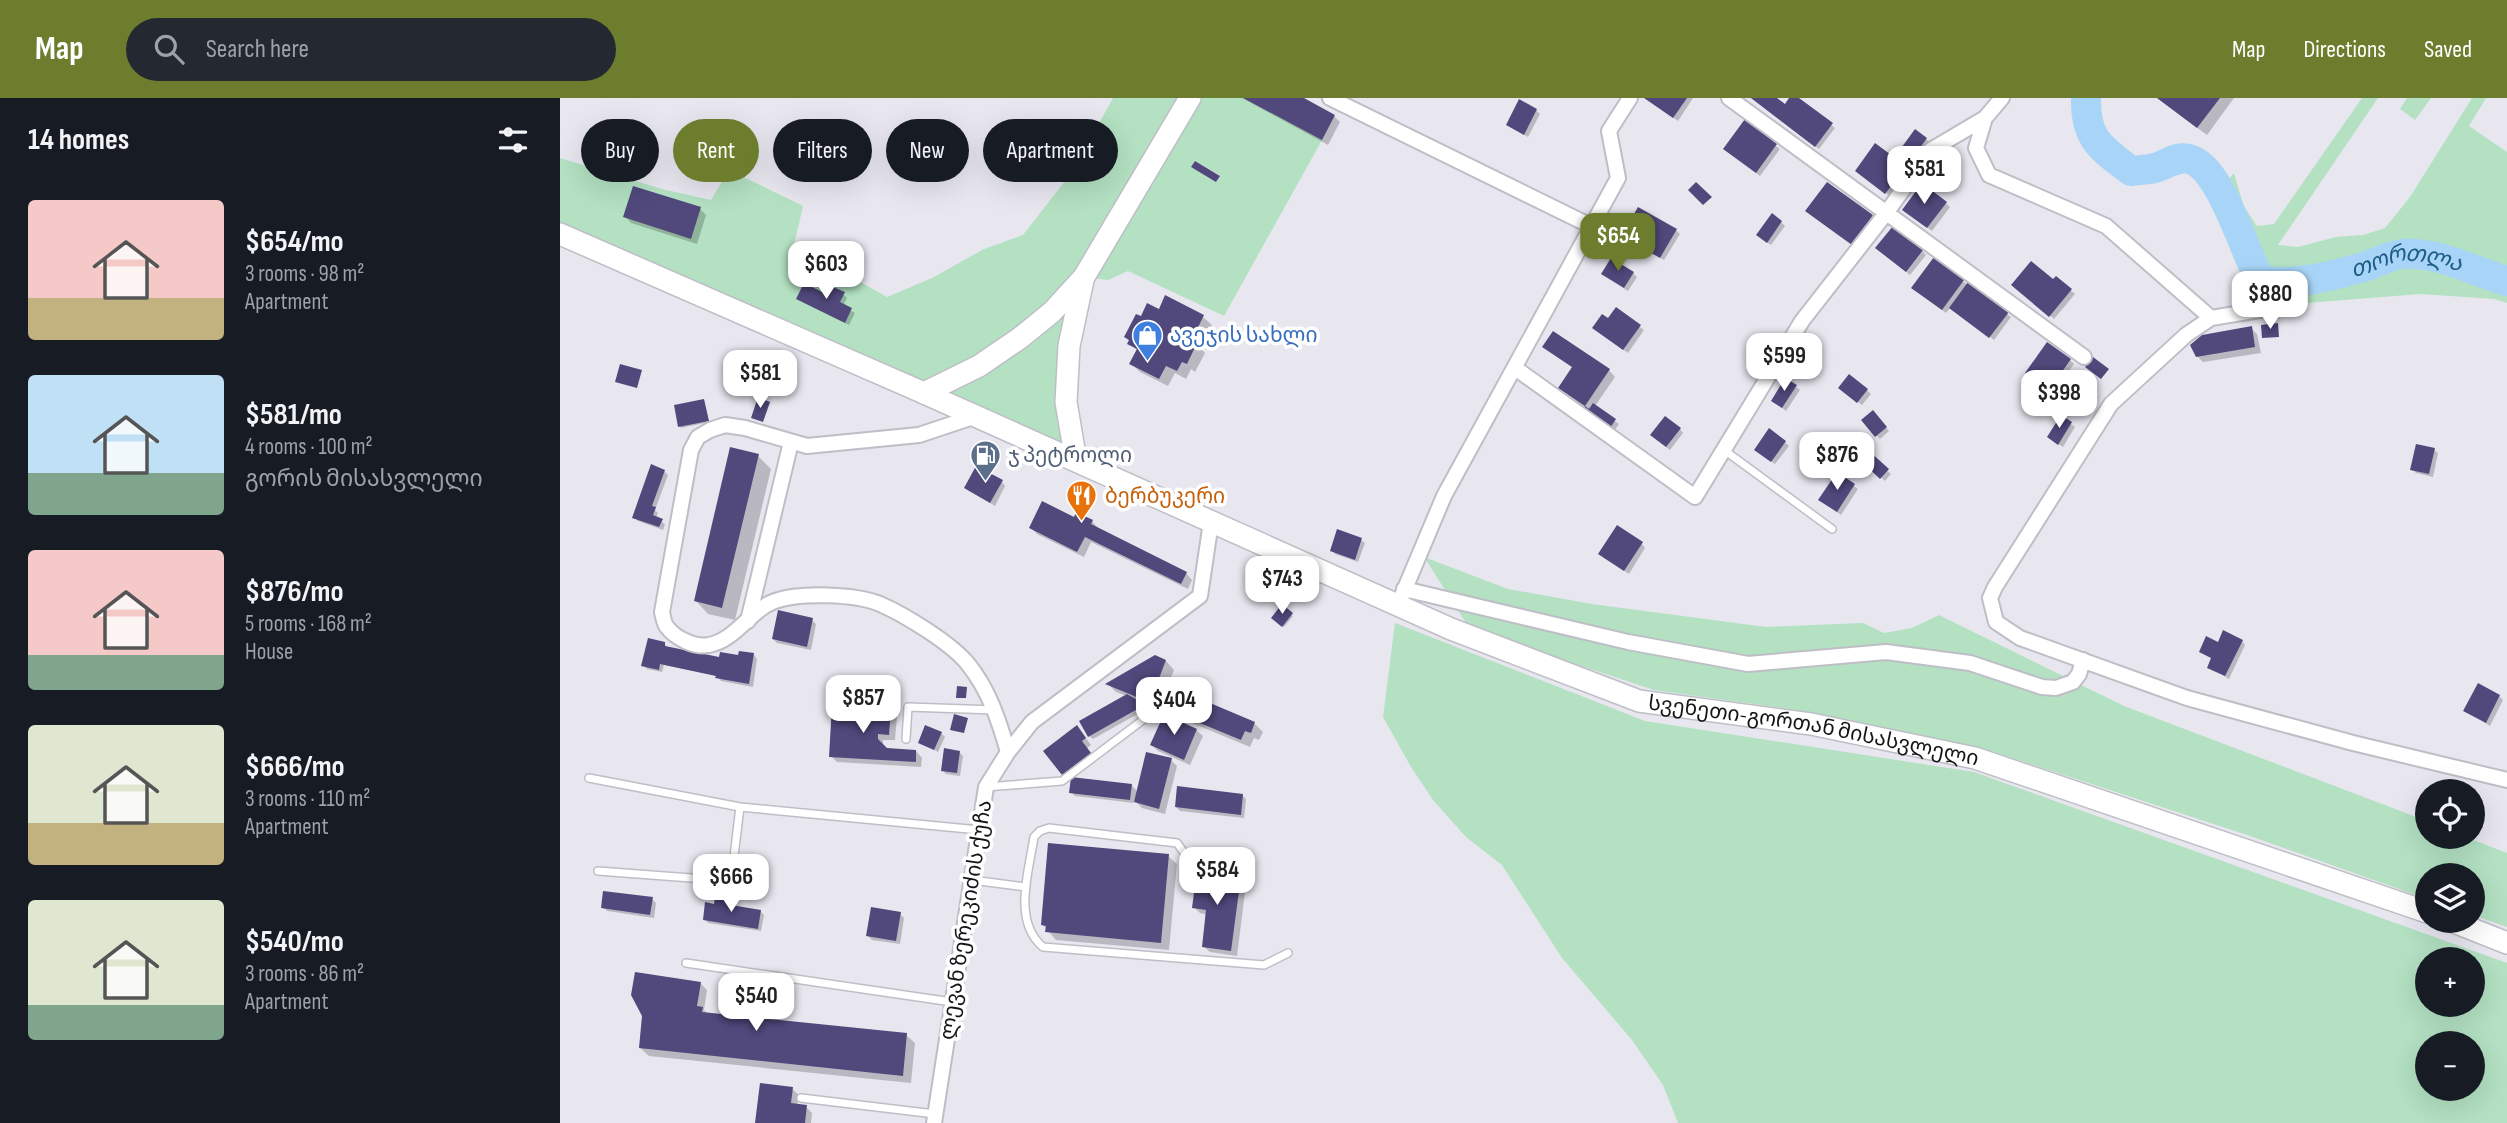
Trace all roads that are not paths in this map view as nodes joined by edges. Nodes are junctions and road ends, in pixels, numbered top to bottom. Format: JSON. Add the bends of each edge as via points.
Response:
{"nodes":[{"id":1,"x":1190,"y":98,"type":"edge"},
{"id":2,"x":1330,"y":98,"type":"edge"},
{"id":3,"x":1630,"y":98,"type":"edge"},
{"id":4,"x":1729,"y":98,"type":"edge"},
{"id":5,"x":2003,"y":99,"type":"edge"},
{"id":6,"x":1985,"y":118,"type":"junction"},
{"id":7,"x":1887,"y":212,"type":"junction"},
{"id":8,"x":1593,"y":227,"type":"junction"},
{"id":9,"x":560,"y":234,"type":"edge"},
{"id":10,"x":1084,"y":277,"type":"junction"},
{"id":11,"x":2290,"y":304,"type":"dead end"},
{"id":12,"x":2211,"y":318,"type":"junction"},
{"id":13,"x":2084,"y":357,"type":"dead end"},
{"id":14,"x":1515,"y":368,"type":"junction"},
{"id":15,"x":924,"y":393,"type":"junction"},
{"id":16,"x":976,"y":416,"type":"junction"},
{"id":17,"x":791,"y":442,"type":"junction"},
{"id":18,"x":1724,"y":449,"type":"junction"},
{"id":19,"x":1076,"y":461,"type":"junction"},
{"id":20,"x":1211,"y":522,"type":"junction"},
{"id":21,"x":1832,"y":529,"type":"dead end"},
{"id":22,"x":1401,"y":597,"type":"junction"},
{"id":23,"x":748,"y":621,"type":"junction"},
{"id":24,"x":2083,"y":660,"type":"junction"},
{"id":25,"x":996,"y":710,"type":"junction"},
{"id":26,"x":1148,"y":716,"type":"dead end"},
{"id":27,"x":906,"y":740,"type":"dead end"},
{"id":28,"x":1007,"y":751,"type":"junction"},
{"id":29,"x":589,"y":778,"type":"dead end"},
{"id":30,"x":2507,"y":780,"type":"edge"},
{"id":31,"x":986,"y":787,"type":"junction"},
{"id":32,"x":740,"y":807,"type":"junction"},
{"id":33,"x":980,"y":830,"type":"junction"},
{"id":34,"x":1185,"y":867,"type":"dead end"},
{"id":35,"x":598,"y":871,"type":"dead end"},
{"id":36,"x":972,"y":880,"type":"junction"},
{"id":37,"x":1026,"y":887,"type":"junction"},
{"id":38,"x":2415,"y":908,"type":"edge"},
{"id":39,"x":2482,"y":933,"type":"edge"},
{"id":40,"x":2507,"y":943,"type":"edge"},
{"id":41,"x":1288,"y":953,"type":"dead end"},
{"id":42,"x":686,"y":962,"type":"dead end"},
{"id":43,"x":953,"y":1002,"type":"junction"},
{"id":44,"x":800,"y":1098,"type":"dead end"},
{"id":45,"x":935,"y":1119,"type":"edge"}],
"edges":[{"from":1,"to":10,"type":"main road"},
{"from":2,"to":8,"type":"street"},
{"from":3,"to":8,"type":"street","via":[[1609,131],[1619,178]]},
{"from":4,"to":7,"type":"street"},
{"from":5,"to":6,"type":"street"},
{"from":6,"to":7,"type":"street","via":[[1931,150]]},
{"from":6,"to":12,"type":"street","via":[[1976,148],[1989,175],[2106,226]]},
{"from":7,"to":13,"type":"street"},
{"from":7,"to":18,"type":"street","via":[[1802,321]]},
{"from":8,"to":14,"type":"street"},
{"from":9,"to":15,"type":"main road","name":"სვენეთი-გორთან მისასვლელი"},
{"from":10,"to":15,"type":"main road","via":[[1020,338],[979,366]]},
{"from":10,"to":19,"type":"main road","via":[[1069,346],[1066,402]]},
{"from":11,"to":12,"type":"street"},
{"from":12,"to":24,"type":"street","via":[[2111,404],[1990,598],[1996,622],[2020,638]]},
{"from":14,"to":18,"type":"street","via":[[1695,497]]},
{"from":14,"to":22,"type":"street","via":[[1444,496]]},
{"from":15,"to":16,"type":"main road","name":"სვენეთი-გორთან მისასვლელი"},
{"from":16,"to":17,"type":"street","via":[[919,435],[807,446]]},
{"from":16,"to":19,"type":"main road","name":"სვენეთი-გორთან მისასვლელი"},
{"from":17,"to":23,"type":"street"},
{"from":17,"to":23,"type":"street","via":[[725,425],[698,437],[691,450],[662,612],[666,626],[687,644],[708,646]]},
{"from":18,"to":21,"type":"lane"},
{"from":19,"to":20,"type":"main road","name":"სვენეთი-გორთან მისასვლელი"},
{"from":20,"to":22,"type":"main road","name":"სვენეთი-გორთან მისასვლელი"},
{"from":20,"to":28,"type":"street","name":"ლევან ზერეკიძის ქუჩა","via":[[1200,596],[1032,722]]},
{"from":22,"to":24,"type":"street","via":[[1748,664],[1886,652],[1970,663],[2056,688],[2073,682]]},
{"from":22,"to":38,"type":"main road","name":"სვენეთი-გორთან მისასვლელი","via":[[1451,629],[1639,701],[1811,724],[1975,758]]},
{"from":23,"to":25,"type":"street","via":[[772,601],[799,595],[879,603],[927,630],[968,663]]},
{"from":24,"to":30,"type":"street","via":[[2187,698]]},
{"from":25,"to":27,"type":"lane","via":[[908,707]]},
{"from":25,"to":28,"type":"street"},
{"from":26,"to":31,"type":"lane","via":[[1062,781]]},
{"from":28,"to":31,"type":"street","name":"ლევან ზერეკიძის ქუჩა"},
{"from":29,"to":32,"type":"lane"},
{"from":31,"to":33,"type":"street","name":"ლევან ზერეკიძის ქუჩა"},
{"from":32,"to":33,"type":"lane"},
{"from":32,"to":35,"type":"lane","via":[[731,881]]},
{"from":33,"to":36,"type":"street","name":"ლევან ზერეკიძის ქუჩა"},
{"from":34,"to":37,"type":"lane","via":[[1185,854],[1177,843],[1049,828],[1034,837]]},
{"from":36,"to":37,"type":"lane"},
{"from":36,"to":43,"type":"street","name":"ლევან ზერეკიძის ქუჩა"},
{"from":37,"to":41,"type":"lane","via":[[1026,920],[1042,947],[1264,965]]},
{"from":39,"to":40,"type":"main road"},
{"from":42,"to":43,"type":"lane"},
{"from":43,"to":45,"type":"street","name":"ლევან ზერეკიძის ქუჩა"},
{"from":44,"to":45,"type":"lane"}]}
